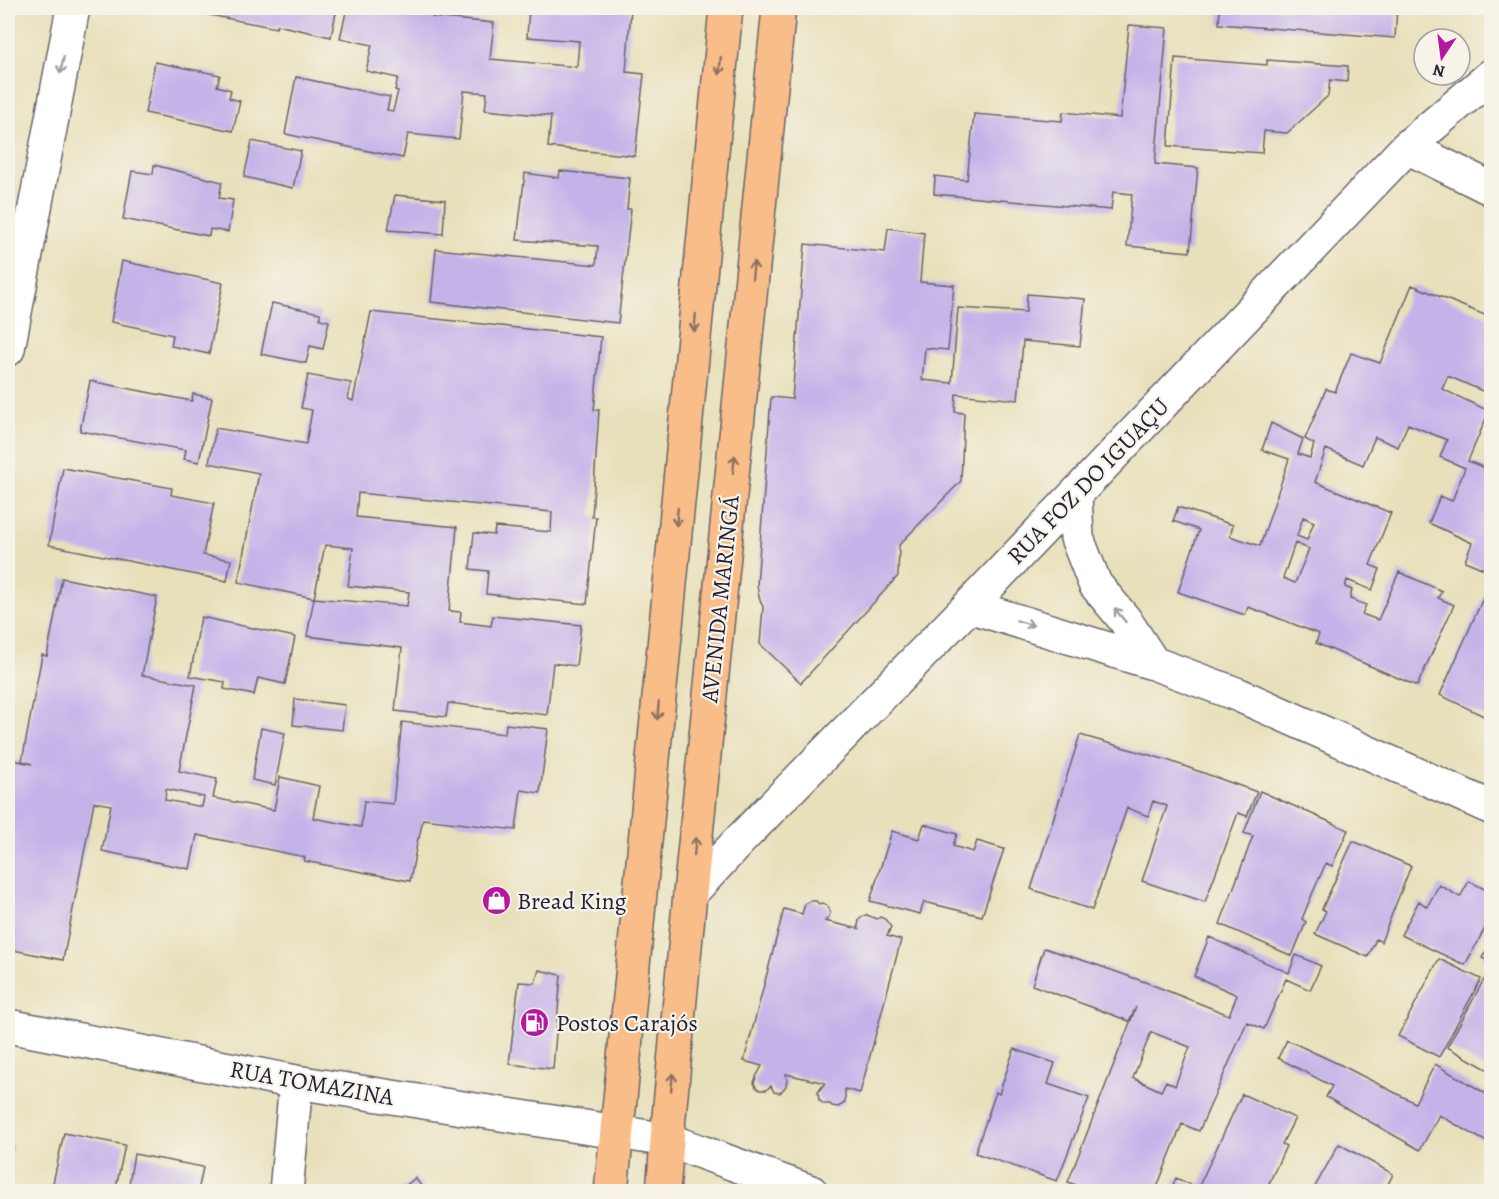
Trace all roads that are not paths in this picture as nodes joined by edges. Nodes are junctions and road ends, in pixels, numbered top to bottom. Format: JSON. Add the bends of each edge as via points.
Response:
{"nodes":[{"id":1,"x":74,"y":8,"type":"edge"},
{"id":2,"x":726,"y":8,"type":"edge"},
{"id":3,"x":779,"y":8,"type":"edge"},
{"id":4,"x":1491,"y":75,"type":"edge"},
{"id":5,"x":1407,"y":147,"type":"junction"},
{"id":6,"x":1491,"y":189,"type":"edge"},
{"id":7,"x":8,"y":349,"type":"edge"},
{"id":8,"x":1075,"y":495,"type":"junction"},
{"id":9,"x":969,"y":606,"type":"junction"},
{"id":10,"x":1153,"y":663,"type":"junction"},
{"id":11,"x":1491,"y":808,"type":"edge"},
{"id":12,"x":690,"y":894,"type":"junction"},
{"id":13,"x":8,"y":1026,"type":"edge"},
{"id":14,"x":296,"y":1082,"type":"junction"},
{"id":15,"x":617,"y":1132,"type":"junction"},
{"id":16,"x":668,"y":1140,"type":"junction"},
{"id":17,"x":286,"y":1191,"type":"edge"},
{"id":18,"x":611,"y":1191,"type":"edge"},
{"id":19,"x":663,"y":1191,"type":"edge"},
{"id":20,"x":811,"y":1191,"type":"edge"}],
"edges":[{"from":1,"to":7,"type":"street","one_way":true},
{"from":2,"to":15,"type":"main road","name":"AVENIDA MARINGÁ","one_way":true},
{"from":12,"to":3,"type":"main road","name":"AVENIDA MARINGÁ","one_way":true},
{"from":4,"to":5,"type":"street","name":"RUA FOZ DO IGUAÇU"},
{"from":5,"to":6,"type":"street"},
{"from":5,"to":8,"type":"street","name":"RUA FOZ DO IGUAÇU"},
{"from":8,"to":9,"type":"street","name":"RUA FOZ DO IGUAÇU"},
{"from":10,"to":8,"type":"street","one_way":true,"via":[[1095,584],[1077,538]]},
{"from":9,"to":10,"type":"street","one_way":true},
{"from":9,"to":12,"type":"street","name":"RUA FOZ DO IGUAÇU"},
{"from":10,"to":11,"type":"street","via":[[1239,695]]},
{"from":16,"to":12,"type":"main road","name":"AVENIDA MARINGÁ","one_way":true},
{"from":13,"to":14,"type":"street","name":"RUA TOMAZINA"},
{"from":14,"to":15,"type":"street","name":"RUA TOMAZINA"},
{"from":14,"to":17,"type":"street"},
{"from":15,"to":16,"type":"street","name":"RUA TOMAZINA"},
{"from":15,"to":18,"type":"main road","name":"AVENIDA MARINGÁ"},
{"from":16,"to":19,"type":"main road","name":"AVENIDA MARINGÁ"},
{"from":16,"to":20,"type":"street","name":"RUA TOMAZINA"}]}
